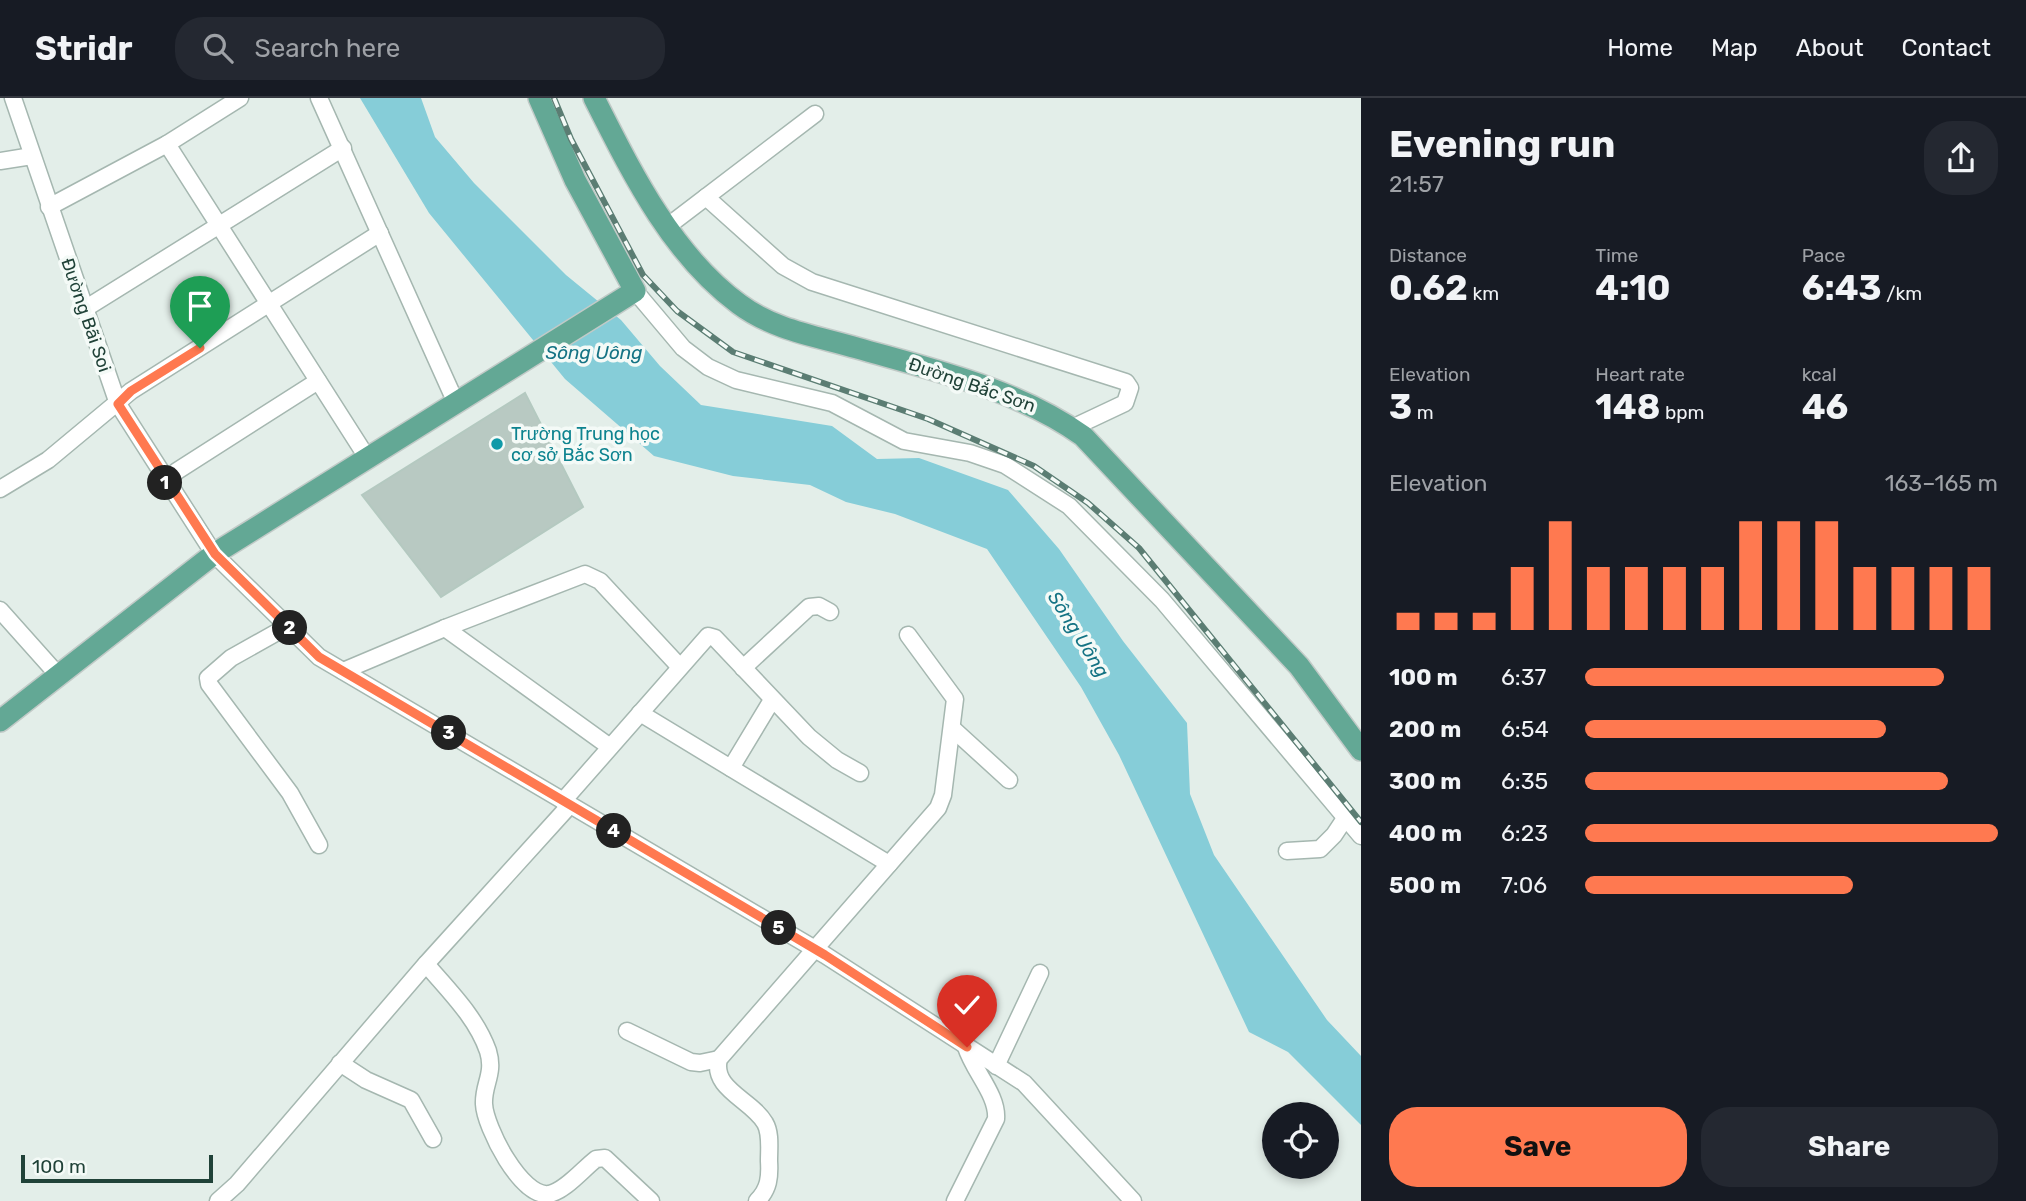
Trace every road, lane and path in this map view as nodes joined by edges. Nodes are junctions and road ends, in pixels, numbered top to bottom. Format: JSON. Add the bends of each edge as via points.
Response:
{"nodes":[{"id":1,"x":240,"y":98,"type":"edge"},
{"id":2,"x":319,"y":98,"type":"edge"},
{"id":3,"x":539,"y":98,"type":"edge"},
{"id":4,"x":594,"y":98,"type":"edge"},
{"id":5,"x":16,"y":99,"type":"edge"},
{"id":6,"x":816,"y":114,"type":"dead end"},
{"id":7,"x":167,"y":144,"type":"junction"},
{"id":8,"x":343,"y":148,"type":"junction"},
{"id":9,"x":32,"y":156,"type":"junction"},
{"id":10,"x":0,"y":160,"type":"edge"},
{"id":11,"x":706,"y":197,"type":"junction"},
{"id":12,"x":50,"y":207,"type":"junction"},
{"id":13,"x":668,"y":226,"type":"junction"},
{"id":14,"x":220,"y":227,"type":"junction"},
{"id":15,"x":380,"y":233,"type":"junction"},
{"id":16,"x":631,"y":294,"type":"junction"},
{"id":17,"x":269,"y":304,"type":"junction"},
{"id":18,"x":83,"y":310,"type":"junction"},
{"id":19,"x":318,"y":381,"type":"junction"},
{"id":20,"x":456,"y":403,"type":"junction"},
{"id":21,"x":118,"y":404,"type":"junction"},
{"id":22,"x":1072,"y":428,"type":"junction"},
{"id":23,"x":368,"y":459,"type":"junction"},
{"id":24,"x":165,"y":483,"type":"junction"},
{"id":25,"x":0,"y":489,"type":"edge"},
{"id":26,"x":215,"y":554,"type":"junction"},
{"id":27,"x":0,"y":610,"type":"edge"},
{"id":28,"x":830,"y":612,"type":"dead end"},
{"id":29,"x":288,"y":626,"type":"junction"},
{"id":30,"x":445,"y":628,"type":"junction"},
{"id":31,"x":908,"y":635,"type":"dead end"},
{"id":32,"x":679,"y":666,"type":"junction"},
{"id":33,"x":743,"y":668,"type":"junction"},
{"id":34,"x":343,"y":671,"type":"junction"},
{"id":35,"x":58,"y":675,"type":"junction"},
{"id":36,"x":772,"y":700,"type":"junction"},
{"id":37,"x":640,"y":713,"type":"junction"},
{"id":38,"x":0,"y":721,"type":"edge"},
{"id":39,"x":953,"y":729,"type":"junction"},
{"id":40,"x":610,"y":747,"type":"junction"},
{"id":41,"x":1361,"y":750,"type":"edge"},
{"id":42,"x":731,"y":768,"type":"junction"},
{"id":43,"x":860,"y":774,"type":"dead end"},
{"id":44,"x":1009,"y":780,"type":"dead end"},
{"id":45,"x":567,"y":803,"type":"junction"},
{"id":46,"x":1346,"y":817,"type":"junction"},
{"id":47,"x":1361,"y":836,"type":"edge"},
{"id":48,"x":319,"y":845,"type":"dead end"},
{"id":49,"x":1287,"y":850,"type":"dead end"},
{"id":50,"x":889,"y":864,"type":"junction"},
{"id":51,"x":813,"y":948,"type":"junction"},
{"id":52,"x":426,"y":964,"type":"junction"},
{"id":53,"x":1040,"y":973,"type":"dead end"},
{"id":54,"x":627,"y":1031,"type":"dead end"},
{"id":55,"x":967,"y":1047,"type":"junction"},
{"id":56,"x":719,"y":1059,"type":"junction"},
{"id":57,"x":340,"y":1063,"type":"junction"},
{"id":58,"x":996,"y":1066,"type":"junction"},
{"id":59,"x":433,"y":1139,"type":"dead end"},
{"id":60,"x":218,"y":1201,"type":"edge"},
{"id":61,"x":650,"y":1201,"type":"edge"},
{"id":62,"x":757,"y":1201,"type":"edge"},
{"id":63,"x":956,"y":1201,"type":"edge"},
{"id":64,"x":1133,"y":1201,"type":"edge"}],
"edges":[{"from":1,"to":7,"type":"street"},
{"from":2,"to":8,"type":"street"},
{"from":3,"to":16,"type":"main road"},
{"from":4,"to":13,"type":"main road","name":"Đường Bắc Sơn","via":[[647,201]]},
{"from":5,"to":9,"type":"street","name":"Đường Bãi Soi"},
{"from":6,"to":11,"type":"street"},
{"from":7,"to":12,"type":"street"},
{"from":7,"to":14,"type":"street"},
{"from":8,"to":14,"type":"street"},
{"from":8,"to":15,"type":"street"},
{"from":9,"to":10,"type":"street"},
{"from":9,"to":12,"type":"street","name":"Đường Bãi Soi"},
{"from":11,"to":13,"type":"street"},
{"from":11,"to":22,"type":"street","via":[[783,266],[812,282],[1126,382],[1130,388],[1125,403]]},
{"from":12,"to":18,"type":"street","name":"Đường Bãi Soi"},
{"from":13,"to":22,"type":"main road","name":"Đường Bắc Sơn","via":[[712,281],[766,320],[986,387],[1050,412]]},
{"from":14,"to":17,"type":"street"},
{"from":14,"to":18,"type":"street"},
{"from":15,"to":17,"type":"street"},
{"from":15,"to":20,"type":"street"},
{"from":16,"to":20,"type":"main road"},
{"from":16,"to":46,"type":"street","via":[[708,367],[736,380],[832,403],[904,441],[970,453],[1005,465],[1069,506],[1162,600]]},
{"from":17,"to":19,"type":"street"},
{"from":17,"to":21,"type":"street","via":[[131,391]]},
{"from":18,"to":21,"type":"street","name":"Đường Bãi Soi"},
{"from":19,"to":23,"type":"street"},
{"from":19,"to":24,"type":"street"},
{"from":20,"to":23,"type":"main road"},
{"from":21,"to":24,"type":"street","name":"Đường Bãi Soi"},
{"from":21,"to":25,"type":"street","via":[[48,460]]},
{"from":22,"to":41,"type":"main road","name":"Đường Bắc Sơn","via":[[1299,666]]},
{"from":23,"to":26,"type":"main road"},
{"from":24,"to":26,"type":"street","name":"Đường Bãi Soi"},
{"from":26,"to":29,"type":"street","name":"Đường Bãi Soi"},
{"from":26,"to":35,"type":"main road"},
{"from":27,"to":35,"type":"street"},
{"from":28,"to":33,"type":"street","via":[[810,607]]},
{"from":29,"to":34,"type":"street","name":"Đường Bãi Soi","via":[[319,657]]},
{"from":29,"to":48,"type":"street","via":[[222,664],[208,678],[290,793]]},
{"from":30,"to":32,"type":"street","via":[[585,575],[600,581]]},
{"from":30,"to":34,"type":"street"},
{"from":30,"to":40,"type":"street"},
{"from":31,"to":39,"type":"street","via":[[952,691],[956,705]]},
{"from":32,"to":33,"type":"street","via":[[712,636]]},
{"from":32,"to":37,"type":"street"},
{"from":33,"to":36,"type":"street"},
{"from":34,"to":45,"type":"street","name":"Đường Bãi Soi"},
{"from":35,"to":38,"type":"main road"},
{"from":36,"to":42,"type":"street"},
{"from":36,"to":43,"type":"street","via":[[822,749]]},
{"from":37,"to":40,"type":"street"},
{"from":37,"to":42,"type":"street"},
{"from":39,"to":44,"type":"street"},
{"from":39,"to":50,"type":"street","via":[[941,802]]},
{"from":40,"to":45,"type":"street"},
{"from":42,"to":50,"type":"street"},
{"from":45,"to":51,"type":"street","name":"Đường Bãi Soi"},
{"from":45,"to":52,"type":"street"},
{"from":46,"to":47,"type":"street"},
{"from":46,"to":49,"type":"street","via":[[1320,849]]},
{"from":50,"to":51,"type":"street"},
{"from":51,"to":55,"type":"street","name":"Đường Bãi Soi"},
{"from":51,"to":56,"type":"street"},
{"from":52,"to":57,"type":"street"},
{"from":52,"to":61,"type":"street","via":[[483,1040],[491,1065],[484,1099],[488,1125],[530,1188],[552,1193],[596,1159],[605,1158]]},
{"from":53,"to":58,"type":"street"},
{"from":54,"to":56,"type":"street","via":[[691,1062]]},
{"from":55,"to":58,"type":"street","name":"Đường Bãi Soi"},
{"from":55,"to":63,"type":"street","via":[[995,1104],[996,1119]]},
{"from":56,"to":62,"type":"street","via":[[723,1082],[760,1115],[768,1131],[769,1183]]},
{"from":57,"to":59,"type":"street","via":[[411,1100]]},
{"from":57,"to":60,"type":"street"},
{"from":58,"to":64,"type":"street","name":"Đường Bãi Soi","via":[[1037,1094]]}]}
